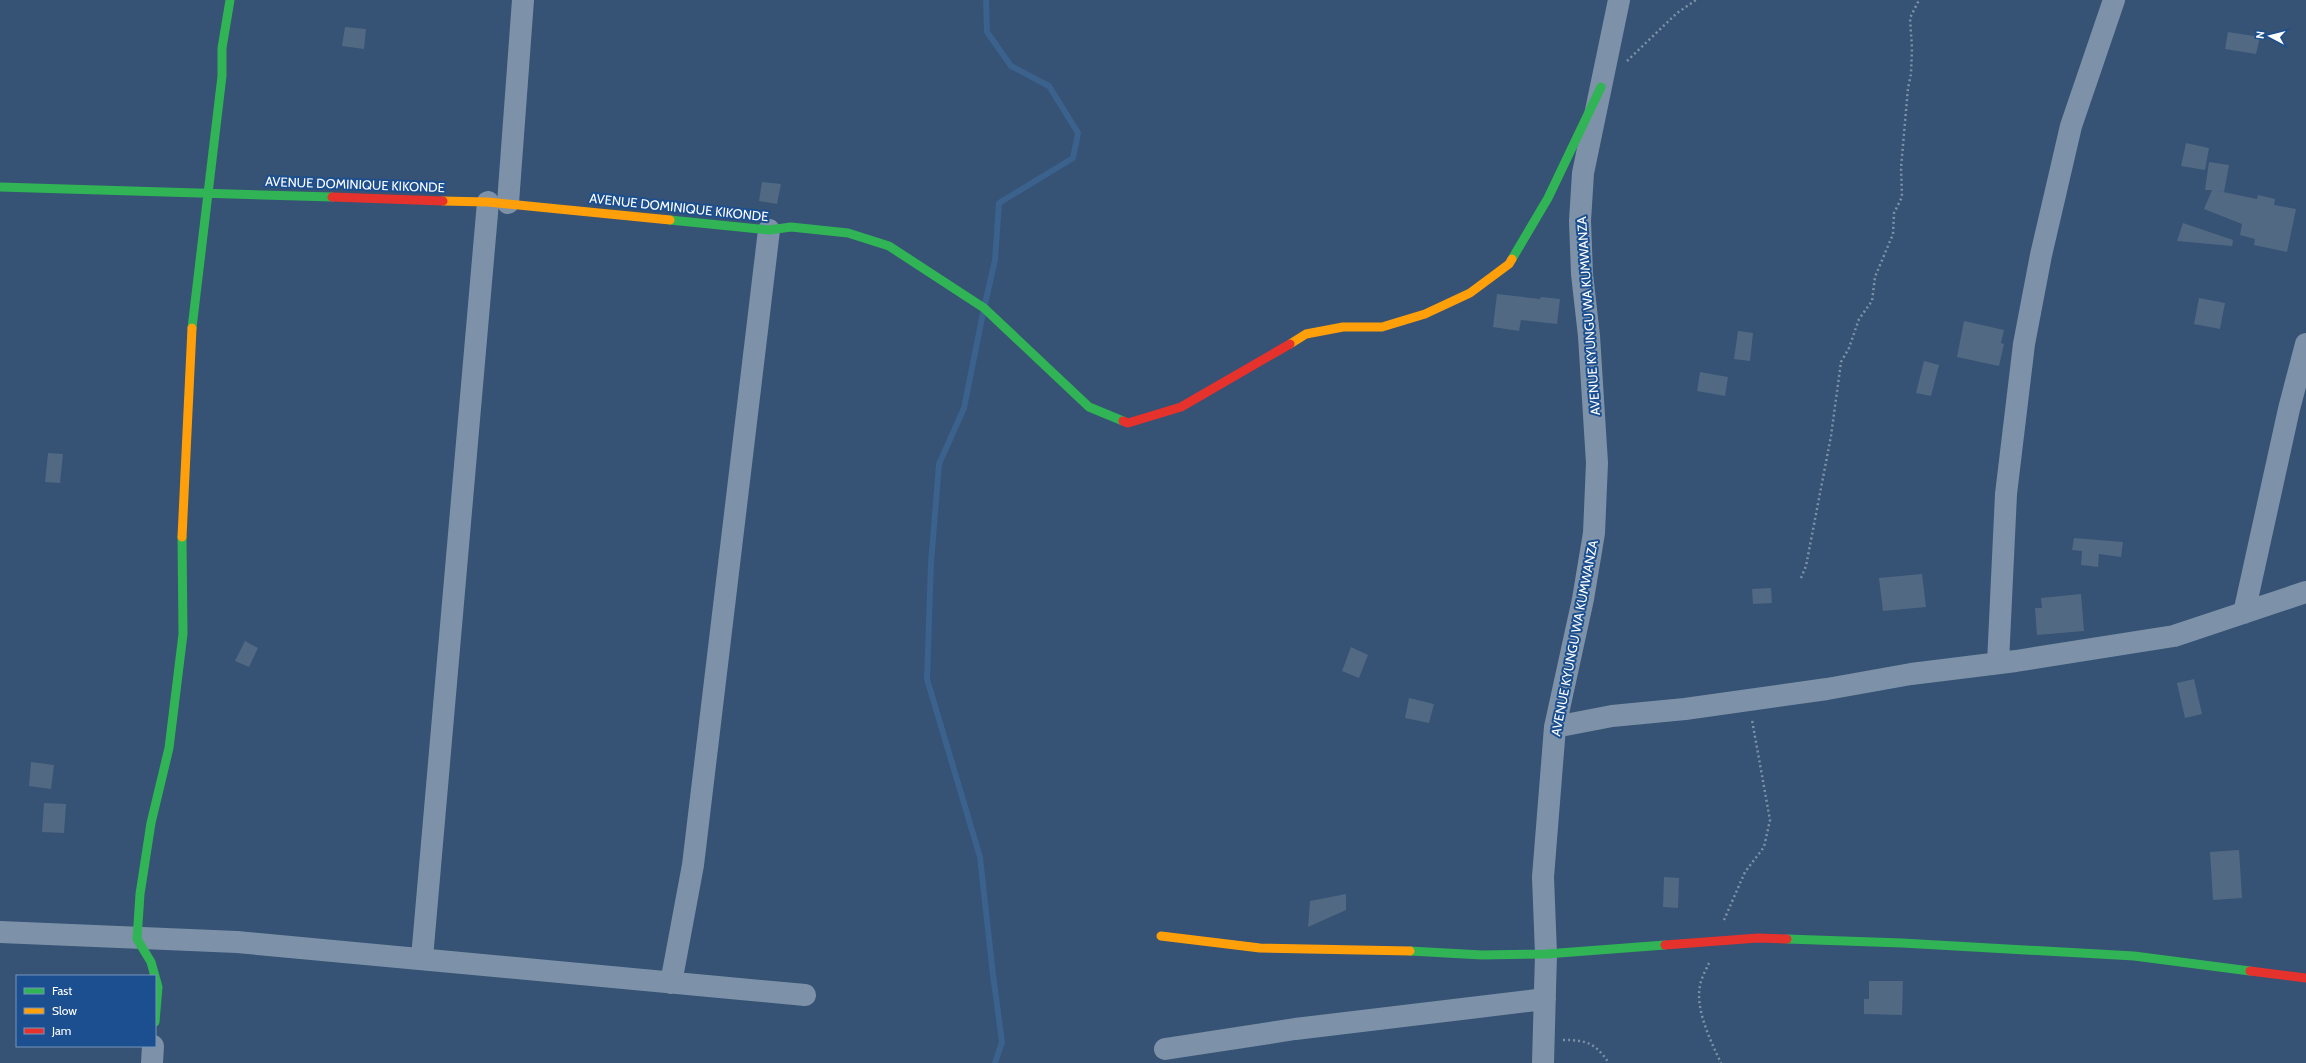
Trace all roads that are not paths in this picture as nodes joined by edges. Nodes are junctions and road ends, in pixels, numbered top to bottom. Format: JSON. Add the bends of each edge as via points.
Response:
{"nodes":[{"id":1,"x":230,"y":0,"type":"edge"},
{"id":2,"x":523,"y":0,"type":"edge"},
{"id":3,"x":1619,"y":0,"type":"edge"},
{"id":4,"x":2114,"y":0,"type":"edge"},
{"id":5,"x":1601,"y":87,"type":"junction"},
{"id":6,"x":0,"y":186,"type":"edge"},
{"id":7,"x":207,"y":192,"type":"junction"},
{"id":8,"x":498,"y":202,"type":"junction"},
{"id":9,"x":769,"y":230,"type":"junction"},
{"id":10,"x":2306,"y":344,"type":"edge"},
{"id":11,"x":2305,"y":594,"type":"edge"},
{"id":12,"x":2244,"y":613,"type":"junction"},
{"id":13,"x":1998,"y":663,"type":"junction"},
{"id":14,"x":1555,"y":727,"type":"junction"},
{"id":15,"x":0,"y":932,"type":"edge"},
{"id":16,"x":1161,"y":936,"type":"dead end"},
{"id":17,"x":137,"y":938,"type":"junction"},
{"id":18,"x":1546,"y":954,"type":"junction"},
{"id":19,"x":422,"y":958,"type":"junction"},
{"id":20,"x":155,"y":975,"type":"edge"},
{"id":21,"x":2306,"y":978,"type":"edge"},
{"id":22,"x":156,"y":980,"type":"edge"},
{"id":23,"x":671,"y":983,"type":"junction"},
{"id":24,"x":805,"y":995,"type":"dead end"},
{"id":25,"x":1545,"y":999,"type":"junction"},
{"id":26,"x":156,"y":1010,"type":"edge"},
{"id":27,"x":153,"y":1047,"type":"edge"},
{"id":28,"x":1165,"y":1049,"type":"dead end"},
{"id":29,"x":152,"y":1063,"type":"edge"},
{"id":30,"x":1543,"y":1063,"type":"edge"}],
"edges":[{"from":1,"to":7,"type":"street","via":[[222,48],[222,76]]},
{"from":2,"to":8,"type":"street"},
{"from":3,"to":5,"type":"street","name":"AVENUE KYUNGU WA KUMWANZA"},
{"from":4,"to":13,"type":"street","via":[[2069,133],[2024,344],[2006,494]]},
{"from":5,"to":9,"type":"street","name":"AVENUE DOMINIQUE KIKONDE","via":[[1548,198],[1509,264],[1470,293],[1425,314],[1382,327],[1343,327],[1306,334],[1181,407],[1128,422],[1089,407],[984,308],[889,246],[848,233],[791,227]]},
{"from":5,"to":14,"type":"street","name":"AVENUE KYUNGU WA KUMWANZA","via":[[1583,173],[1580,221],[1597,463],[1594,533],[1583,599]]},
{"from":6,"to":7,"type":"street","name":"AVENUE DOMINIQUE KIKONDE"},
{"from":7,"to":8,"type":"street","name":"AVENUE DOMINIQUE KIKONDE"},
{"from":7,"to":17,"type":"street","via":[[191,338],[184,455],[181,564],[183,634],[169,748],[162,787],[151,823],[140,894]]},
{"from":8,"to":9,"type":"street","name":"AVENUE DOMINIQUE KIKONDE"},
{"from":8,"to":19,"type":"street"},
{"from":9,"to":23,"type":"street","via":[[693,865]]},
{"from":10,"to":12,"type":"street"},
{"from":11,"to":12,"type":"street"},
{"from":12,"to":13,"type":"street","via":[[2174,636]]},
{"from":13,"to":14,"type":"street","via":[[1747,700],[1612,716]]},
{"from":14,"to":18,"type":"street","name":"AVENUE KYUNGU WA KUMWANZA","via":[[1543,877]]},
{"from":15,"to":17,"type":"street"},
{"from":16,"to":18,"type":"street","via":[[1260,948],[1381,949],[1482,955]]},
{"from":17,"to":19,"type":"street","via":[[237,942]]},
{"from":17,"to":20,"type":"street","via":[[151,962]]},
{"from":18,"to":21,"type":"street","via":[[1758,938],[1902,943],[2127,956]]},
{"from":18,"to":25,"type":"street","name":"AVENUE KYUNGU WA KUMWANZA"},
{"from":19,"to":23,"type":"street"},
{"from":22,"to":26,"type":"street"},
{"from":23,"to":24,"type":"street"},
{"from":25,"to":28,"type":"street","via":[[1295,1029]]},
{"from":25,"to":30,"type":"street","name":"AVENUE KYUNGU WA KUMWANZA"},
{"from":27,"to":29,"type":"street"}]}
